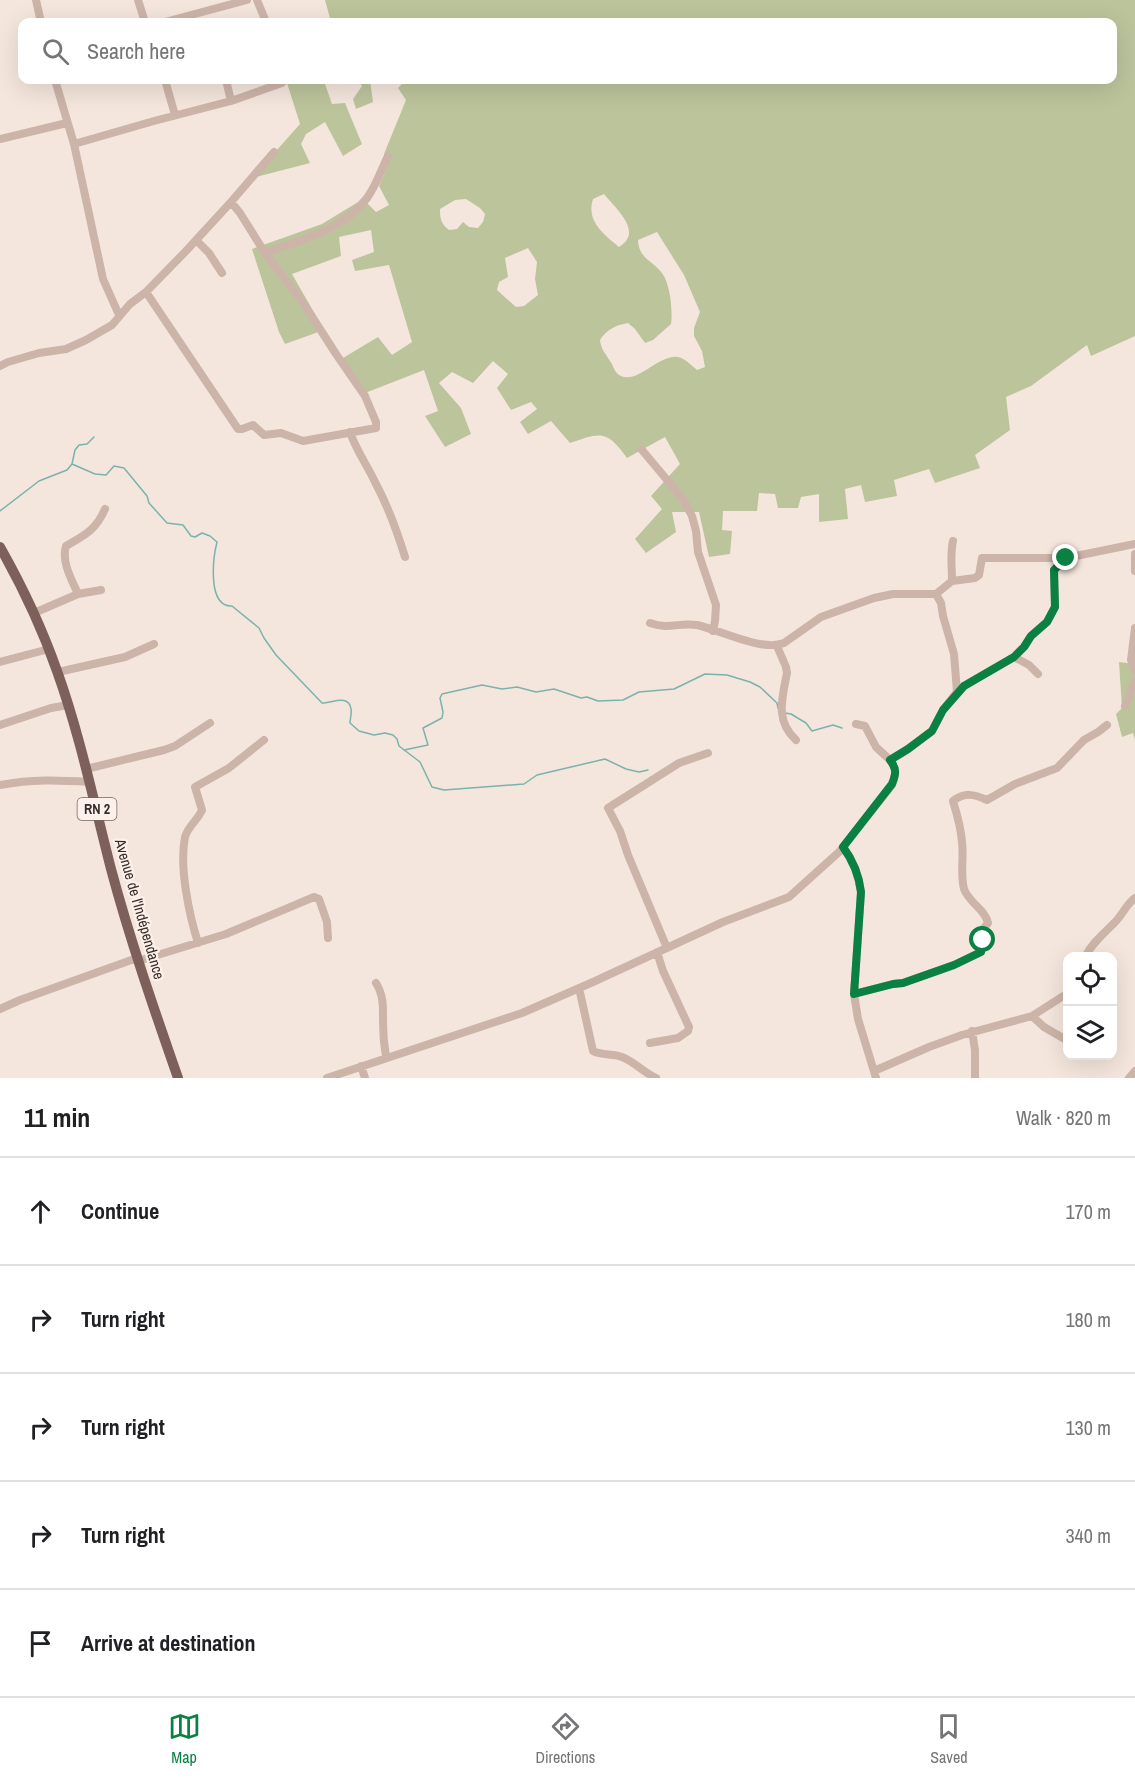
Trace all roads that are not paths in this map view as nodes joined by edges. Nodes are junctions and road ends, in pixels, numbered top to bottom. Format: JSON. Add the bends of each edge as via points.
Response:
{"nodes":[{"id":1,"x":36,"y":0,"type":"edge"},
{"id":2,"x":138,"y":0,"type":"edge"},
{"id":3,"x":247,"y":0,"type":"edge"},
{"id":4,"x":257,"y":0,"type":"edge"},
{"id":5,"x":204,"y":11,"type":"junction"},
{"id":6,"x":40,"y":18,"type":"edge"},
{"id":7,"x":144,"y":18,"type":"edge"},
{"id":8,"x":179,"y":18,"type":"edge"},
{"id":9,"x":206,"y":18,"type":"edge"},
{"id":10,"x":264,"y":18,"type":"edge"},
{"id":11,"x":56,"y":84,"type":"edge"},
{"id":12,"x":166,"y":84,"type":"edge"},
{"id":13,"x":227,"y":84,"type":"edge"},
{"id":14,"x":279,"y":84,"type":"edge"},
{"id":15,"x":231,"y":101,"type":"junction"},
{"id":16,"x":175,"y":115,"type":"junction"},
{"id":17,"x":67,"y":123,"type":"junction"},
{"id":18,"x":0,"y":139,"type":"edge"},
{"id":19,"x":74,"y":144,"type":"junction"},
{"id":20,"x":274,"y":152,"type":"dead end"},
{"id":21,"x":388,"y":156,"type":"dead end"},
{"id":22,"x":231,"y":202,"type":"junction"},
{"id":23,"x":196,"y":240,"type":"junction"},
{"id":24,"x":265,"y":252,"type":"junction"},
{"id":25,"x":222,"y":273,"type":"dead end"},
{"id":26,"x":146,"y":292,"type":"junction"},
{"id":27,"x":119,"y":315,"type":"junction"},
{"id":28,"x":0,"y":366,"type":"edge"},
{"id":29,"x":350,"y":432,"type":"junction"},
{"id":30,"x":642,"y":450,"type":"dead end"},
{"id":31,"x":105,"y":509,"type":"dead end"},
{"id":32,"x":953,"y":541,"type":"dead end"},
{"id":33,"x":1135,"y":544,"type":"edge"},
{"id":34,"x":0,"y":547,"type":"edge"},
{"id":35,"x":1135,"y":554,"type":"edge"},
{"id":36,"x":405,"y":557,"type":"dead end"},
{"id":37,"x":1066,"y":558,"type":"junction"},
{"id":38,"x":1135,"y":571,"type":"edge"},
{"id":39,"x":952,"y":580,"type":"junction"},
{"id":40,"x":101,"y":590,"type":"dead end"},
{"id":41,"x":78,"y":594,"type":"junction"},
{"id":42,"x":936,"y":594,"type":"junction"},
{"id":43,"x":34,"y":613,"type":"junction"},
{"id":44,"x":650,"y":622,"type":"dead end"},
{"id":45,"x":1135,"y":628,"type":"edge"},
{"id":46,"x":713,"y":631,"type":"junction"},
{"id":47,"x":154,"y":644,"type":"dead end"},
{"id":48,"x":777,"y":646,"type":"junction"},
{"id":49,"x":49,"y":650,"type":"junction"},
{"id":50,"x":1014,"y":657,"type":"junction"},
{"id":51,"x":0,"y":662,"type":"edge"},
{"id":52,"x":1135,"y":671,"type":"edge"},
{"id":53,"x":57,"y":672,"type":"junction"},
{"id":54,"x":1038,"y":674,"type":"dead end"},
{"id":55,"x":1135,"y":681,"type":"edge"},
{"id":56,"x":957,"y":692,"type":"junction"},
{"id":57,"x":68,"y":705,"type":"junction"},
{"id":58,"x":1125,"y":706,"type":"dead end"},
{"id":59,"x":210,"y":723,"type":"dead end"},
{"id":60,"x":0,"y":724,"type":"edge"},
{"id":61,"x":856,"y":724,"type":"dead end"},
{"id":62,"x":1107,"y":725,"type":"dead end"},
{"id":63,"x":264,"y":740,"type":"dead end"},
{"id":64,"x":796,"y":740,"type":"dead end"},
{"id":65,"x":708,"y":753,"type":"dead end"},
{"id":66,"x":890,"y":760,"type":"junction"},
{"id":67,"x":86,"y":769,"type":"junction"},
{"id":68,"x":90,"y":782,"type":"junction"},
{"id":69,"x":0,"y":785,"type":"edge"},
{"id":70,"x":843,"y":847,"type":"junction"},
{"id":71,"x":1135,"y":898,"type":"edge"},
{"id":72,"x":328,"y":938,"type":"dead end"},
{"id":73,"x":198,"y":943,"type":"junction"},
{"id":74,"x":666,"y":948,"type":"junction"},
{"id":75,"x":657,"y":952,"type":"junction"},
{"id":76,"x":1088,"y":952,"type":"edge"},
{"id":77,"x":137,"y":960,"type":"junction"},
{"id":78,"x":376,"y":984,"type":"dead end"},
{"id":79,"x":579,"y":988,"type":"junction"},
{"id":80,"x":854,"y":994,"type":"junction"},
{"id":81,"x":1063,"y":996,"type":"edge"},
{"id":82,"x":0,"y":1008,"type":"edge"},
{"id":83,"x":1032,"y":1016,"type":"junction"},
{"id":84,"x":972,"y":1031,"type":"junction"},
{"id":85,"x":1063,"y":1038,"type":"edge"},
{"id":86,"x":650,"y":1043,"type":"dead end"},
{"id":87,"x":386,"y":1057,"type":"junction"},
{"id":88,"x":362,"y":1066,"type":"junction"},
{"id":89,"x":1135,"y":1071,"type":"edge"},
{"id":90,"x":875,"y":1075,"type":"edge"},
{"id":91,"x":178,"y":1078,"type":"edge"},
{"id":92,"x":327,"y":1078,"type":"edge"},
{"id":93,"x":365,"y":1078,"type":"edge"},
{"id":94,"x":656,"y":1078,"type":"edge"},
{"id":95,"x":975,"y":1078,"type":"edge"},
{"id":96,"x":1129,"y":1078,"type":"edge"}],
"edges":[{"from":1,"to":6,"type":"street"},
{"from":2,"to":7,"type":"street"},
{"from":3,"to":5,"type":"street"},
{"from":4,"to":10,"type":"street"},
{"from":5,"to":8,"type":"street"},
{"from":5,"to":9,"type":"street"},
{"from":11,"to":17,"type":"street"},
{"from":12,"to":16,"type":"street"},
{"from":13,"to":15,"type":"street"},
{"from":14,"to":15,"type":"street"},
{"from":15,"to":16,"type":"street"},
{"from":16,"to":19,"type":"street"},
{"from":17,"to":18,"type":"street"},
{"from":17,"to":19,"type":"street"},
{"from":19,"to":27,"type":"street","via":[[103,279]]},
{"from":20,"to":22,"type":"street"},
{"from":21,"to":24,"type":"street","via":[[366,201],[339,223]]},
{"from":22,"to":23,"type":"street"},
{"from":22,"to":24,"type":"street"},
{"from":23,"to":25,"type":"street"},
{"from":23,"to":26,"type":"street"},
{"from":24,"to":29,"type":"street","via":[[366,396],[376,428]]},
{"from":26,"to":27,"type":"street"},
{"from":26,"to":29,"type":"street","via":[[238,429],[252,425],[264,435],[281,433],[303,441]]},
{"from":27,"to":28,"type":"street","via":[[106,328],[66,349]]},
{"from":29,"to":36,"type":"street","via":[[395,526]]},
{"from":30,"to":46,"type":"street","via":[[683,499],[692,516],[698,552],[716,605]]},
{"from":31,"to":41,"type":"street","via":[[100,522],[66,546],[64,552]]},
{"from":32,"to":39,"type":"street"},
{"from":33,"to":37,"type":"street"},
{"from":34,"to":43,"type":"main road","name":"Avenue de l'Indépendance","number":"RN 2"},
{"from":35,"to":38,"type":"street"},
{"from":37,"to":39,"type":"street","via":[[982,558],[975,578]]},
{"from":37,"to":50,"type":"street","via":[[1053,572],[1054,611]]},
{"from":39,"to":42,"type":"street"},
{"from":40,"to":41,"type":"street"},
{"from":41,"to":43,"type":"street"},
{"from":42,"to":48,"type":"street","via":[[874,598],[821,618]]},
{"from":42,"to":56,"type":"street","via":[[954,654]]},
{"from":43,"to":49,"type":"main road","name":"Avenue de l'Indépendance","number":"RN 2"},
{"from":44,"to":46,"type":"street","via":[[666,627],[689,624]]},
{"from":45,"to":52,"type":"street","via":[[1131,660]]},
{"from":46,"to":48,"type":"street"},
{"from":47,"to":53,"type":"street","via":[[125,657]]},
{"from":48,"to":64,"type":"street","via":[[787,673],[781,715]]},
{"from":49,"to":51,"type":"street"},
{"from":49,"to":53,"type":"main road","name":"Avenue de l'Indépendance","number":"RN 2"},
{"from":50,"to":54,"type":"street"},
{"from":50,"to":56,"type":"street"},
{"from":53,"to":57,"type":"main road","name":"Avenue de l'Indépendance","number":"RN 2"},
{"from":55,"to":58,"type":"street"},
{"from":56,"to":66,"type":"street","via":[[932,731]]},
{"from":57,"to":60,"type":"street"},
{"from":57,"to":67,"type":"main road","name":"Avenue de l'Indépendance","number":"RN 2"},
{"from":59,"to":67,"type":"street","via":[[176,746]]},
{"from":61,"to":66,"type":"street","via":[[866,726],[876,747]]},
{"from":62,"to":80,"type":"street","via":[[1084,740],[1057,768],[987,800],[961,795],[953,801],[962,840],[965,890],[988,922],[981,932],[981,952],[903,983]]},
{"from":63,"to":73,"type":"street","via":[[229,768],[195,787],[202,810],[188,829],[185,869],[188,908]]},
{"from":65,"to":74,"type":"street","via":[[679,763],[608,808]]},
{"from":66,"to":70,"type":"street","via":[[896,776],[892,784]]},
{"from":67,"to":68,"type":"main road","name":"Avenue de l'Indépendance","number":"RN 2"},
{"from":68,"to":69,"type":"street","via":[[51,779]]},
{"from":68,"to":77,"type":"main road","name":"Avenue de l'Indépendance","number":"RN 2"},
{"from":70,"to":74,"type":"street","via":[[789,897]]},
{"from":70,"to":80,"type":"street","via":[[850,856],[861,892]]},
{"from":71,"to":76,"type":"street"},
{"from":72,"to":73,"type":"street","via":[[327,922],[319,899],[314,897]]},
{"from":73,"to":77,"type":"street"},
{"from":74,"to":75,"type":"street"},
{"from":75,"to":79,"type":"street"},
{"from":75,"to":86,"type":"street","via":[[689,1027],[678,1038]]},
{"from":77,"to":82,"type":"street"},
{"from":77,"to":91,"type":"main road","name":"Avenue de l'Indépendance","number":"RN 2"},
{"from":78,"to":87,"type":"street","via":[[383,1003]]},
{"from":79,"to":87,"type":"street","via":[[522,1012]]},
{"from":79,"to":94,"type":"street","via":[[593,1051],[623,1057]]},
{"from":80,"to":90,"type":"street"},
{"from":81,"to":83,"type":"street"},
{"from":83,"to":84,"type":"street"},
{"from":83,"to":85,"type":"street"},
{"from":84,"to":90,"type":"street","via":[[929,1047]]},
{"from":84,"to":95,"type":"street"},
{"from":87,"to":88,"type":"street"},
{"from":88,"to":92,"type":"street"},
{"from":88,"to":93,"type":"street"},
{"from":89,"to":96,"type":"street"}]}
